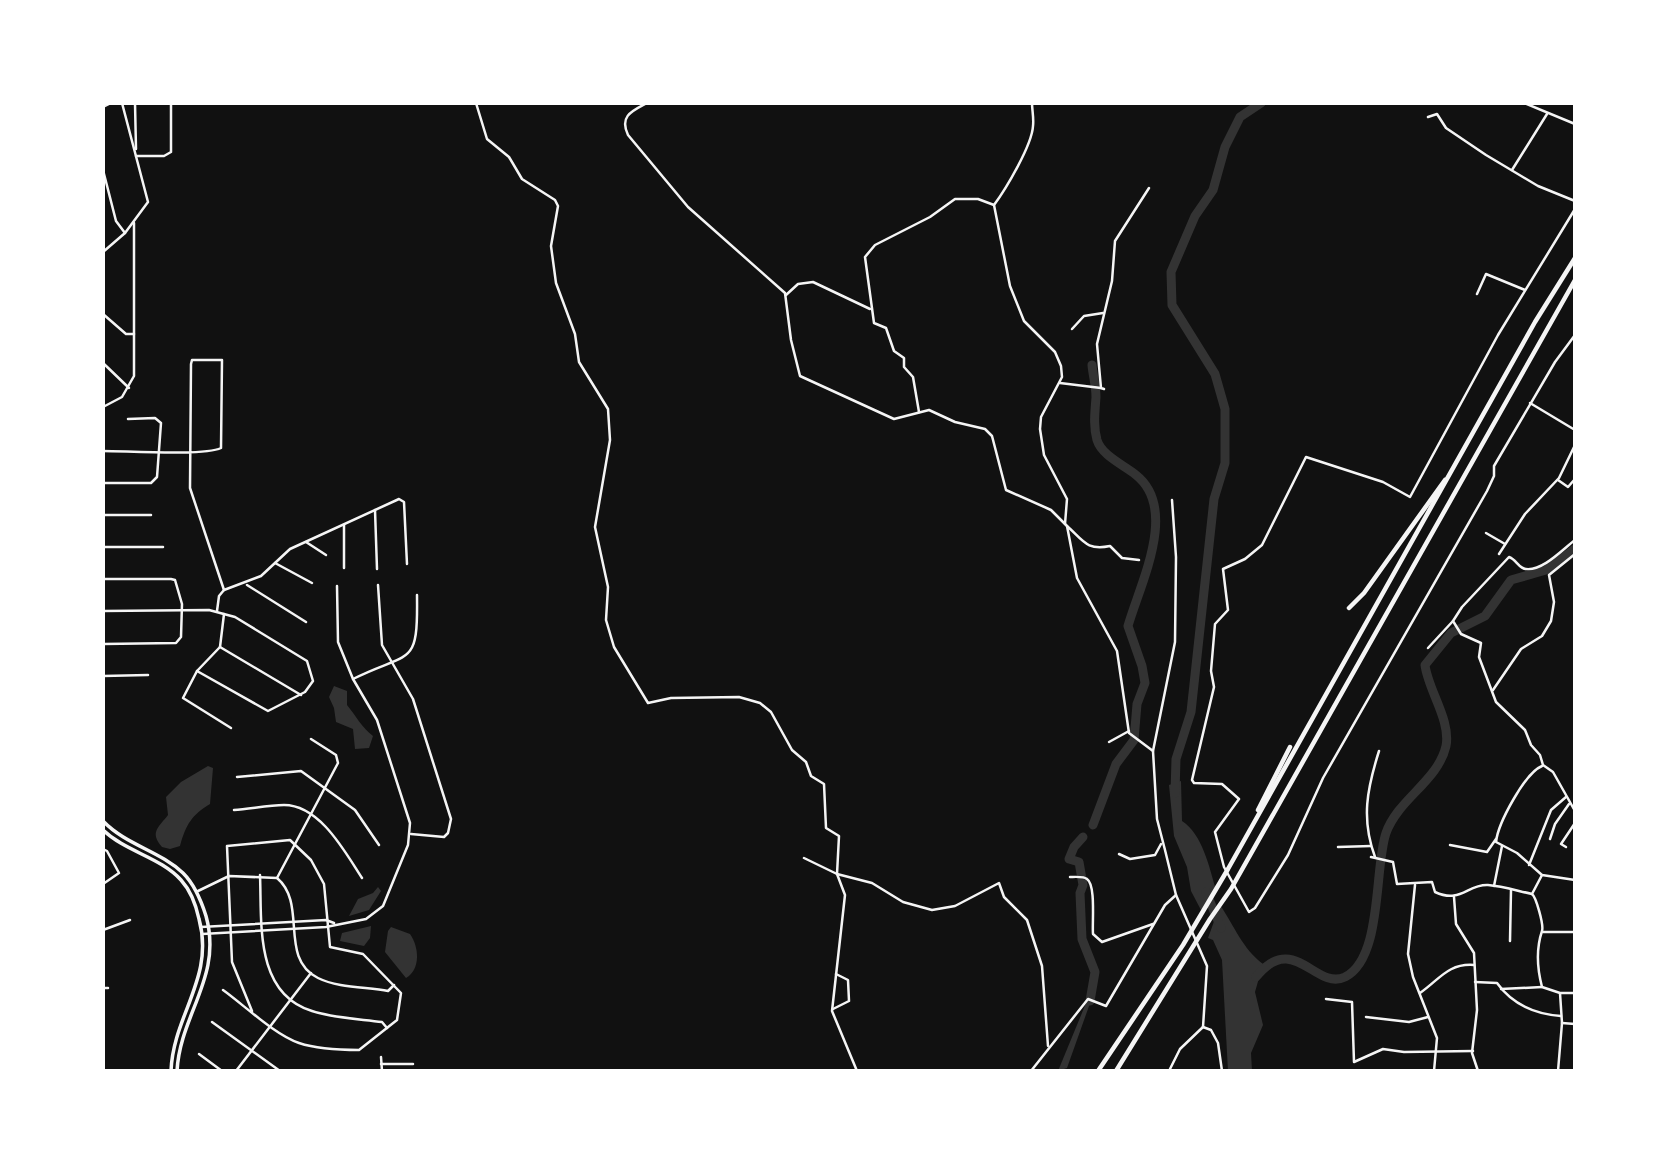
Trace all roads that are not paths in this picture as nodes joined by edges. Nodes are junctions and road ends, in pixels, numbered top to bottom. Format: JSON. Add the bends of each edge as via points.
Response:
{"nodes":[{"id":1,"x":111,"y":103,"type":"edge"},
{"id":2,"x":122,"y":103,"type":"edge"},
{"id":3,"x":135,"y":103,"type":"edge"},
{"id":4,"x":171,"y":103,"type":"edge"},
{"id":5,"x":476,"y":103,"type":"edge"},
{"id":6,"x":647,"y":103,"type":"edge"},
{"id":7,"x":1032,"y":103,"type":"edge"},
{"id":8,"x":1524,"y":103,"type":"edge"},
{"id":9,"x":103,"y":107,"type":"edge"},
{"id":10,"x":1547,"y":114,"type":"junction"},
{"id":11,"x":1429,"y":117,"type":"dead end"},
{"id":12,"x":1575,"y":124,"type":"edge"},
{"id":13,"x":136,"y":156,"type":"junction"},
{"id":14,"x":103,"y":170,"type":"edge"},
{"id":15,"x":1512,"y":170,"type":"junction"},
{"id":16,"x":1149,"y":188,"type":"dead end"},
{"id":17,"x":1575,"y":201,"type":"edge"},
{"id":18,"x":994,"y":205,"type":"junction"},
{"id":19,"x":1575,"y":209,"type":"edge"},
{"id":20,"x":134,"y":223,"type":"junction"},
{"id":21,"x":125,"y":233,"type":"junction"},
{"id":22,"x":103,"y":252,"type":"edge"},
{"id":23,"x":1575,"y":258,"type":"edge"},
{"id":24,"x":1575,"y":280,"type":"edge"},
{"id":25,"x":1525,"y":290,"type":"junction"},
{"id":26,"x":1477,"y":294,"type":"dead end"},
{"id":27,"x":786,"y":295,"type":"junction"},
{"id":28,"x":870,"y":309,"type":"junction"},
{"id":29,"x":1101,"y":313,"type":"junction"},
{"id":30,"x":103,"y":314,"type":"edge"},
{"id":31,"x":1072,"y":329,"type":"dead end"},
{"id":32,"x":134,"y":334,"type":"junction"},
{"id":33,"x":1575,"y":335,"type":"edge"},
{"id":34,"x":103,"y":363,"type":"edge"},
{"id":35,"x":1060,"y":383,"type":"junction"},
{"id":36,"x":129,"y":388,"type":"junction"},
{"id":37,"x":1530,"y":403,"type":"junction"},
{"id":38,"x":103,"y":407,"type":"edge"},
{"id":39,"x":919,"y":412,"type":"junction"},
{"id":40,"x":128,"y":419,"type":"dead end"},
{"id":41,"x":1575,"y":430,"type":"edge"},
{"id":42,"x":1575,"y":445,"type":"edge"},
{"id":43,"x":160,"y":450,"type":"junction"},
{"id":44,"x":191,"y":450,"type":"junction"},
{"id":45,"x":103,"y":452,"type":"edge"},
{"id":46,"x":1450,"y":477,"type":"junction"},
{"id":47,"x":1575,"y":478,"type":"edge"},
{"id":48,"x":1558,"y":480,"type":"junction"},
{"id":49,"x":103,"y":483,"type":"edge"},
{"id":50,"x":1172,"y":500,"type":"dead end"},
{"id":51,"x":375,"y":510,"type":"junction"},
{"id":52,"x":103,"y":514,"type":"edge"},
{"id":53,"x":151,"y":515,"type":"dead end"},
{"id":54,"x":344,"y":525,"type":"junction"},
{"id":55,"x":1066,"y":525,"type":"junction"},
{"id":56,"x":1486,"y":533,"type":"dead end"},
{"id":57,"x":1575,"y":540,"type":"edge"},
{"id":58,"x":306,"y":542,"type":"junction"},
{"id":59,"x":1505,"y":544,"type":"junction"},
{"id":60,"x":103,"y":547,"type":"edge"},
{"id":61,"x":163,"y":547,"type":"dead end"},
{"id":62,"x":1499,"y":554,"type":"dead end"},
{"id":63,"x":1575,"y":554,"type":"edge"},
{"id":64,"x":326,"y":555,"type":"dead end"},
{"id":65,"x":1139,"y":560,"type":"dead end"},
{"id":66,"x":275,"y":563,"type":"junction"},
{"id":67,"x":407,"y":564,"type":"dead end"},
{"id":68,"x":344,"y":568,"type":"dead end"},
{"id":69,"x":377,"y":569,"type":"dead end"},
{"id":70,"x":103,"y":579,"type":"edge"},
{"id":71,"x":312,"y":583,"type":"dead end"},
{"id":72,"x":245,"y":584,"type":"junction"},
{"id":73,"x":378,"y":585,"type":"dead end"},
{"id":74,"x":337,"y":586,"type":"dead end"},
{"id":75,"x":225,"y":590,"type":"junction"},
{"id":76,"x":417,"y":595,"type":"dead end"},
{"id":77,"x":1349,"y":608,"type":"dead end"},
{"id":78,"x":181,"y":610,"type":"junction"},
{"id":79,"x":103,"y":611,"type":"edge"},
{"id":80,"x":217,"y":611,"type":"junction"},
{"id":81,"x":225,"y":613,"type":"junction"},
{"id":82,"x":306,"y":622,"type":"dead end"},
{"id":83,"x":1453,"y":622,"type":"junction"},
{"id":84,"x":103,"y":644,"type":"edge"},
{"id":85,"x":220,"y":647,"type":"junction"},
{"id":86,"x":1428,"y":648,"type":"dead end"},
{"id":87,"x":391,"y":664,"type":"junction"},
{"id":88,"x":197,"y":671,"type":"junction"},
{"id":89,"x":148,"y":675,"type":"dead end"},
{"id":90,"x":103,"y":676,"type":"edge"},
{"id":91,"x":353,"y":679,"type":"junction"},
{"id":92,"x":1493,"y":690,"type":"junction"},
{"id":93,"x":301,"y":695,"type":"junction"},
{"id":94,"x":231,"y":729,"type":"dead end"},
{"id":95,"x":1130,"y":733,"type":"junction"},
{"id":96,"x":311,"y":739,"type":"dead end"},
{"id":97,"x":1109,"y":742,"type":"dead end"},
{"id":98,"x":1290,"y":747,"type":"dead end"},
{"id":99,"x":1153,"y":751,"type":"junction"},
{"id":100,"x":1379,"y":751,"type":"dead end"},
{"id":101,"x":1544,"y":765,"type":"junction"},
{"id":102,"x":237,"y":778,"type":"dead end"},
{"id":103,"x":326,"y":788,"type":"junction"},
{"id":104,"x":1566,"y":797,"type":"junction"},
{"id":105,"x":1569,"y":804,"type":"junction"},
{"id":106,"x":234,"y":810,"type":"dead end"},
{"id":107,"x":1575,"y":811,"type":"edge"},
{"id":108,"x":311,"y":817,"type":"junction"},
{"id":109,"x":103,"y":821,"type":"edge"},
{"id":110,"x":1575,"y":823,"type":"edge"},
{"id":111,"x":1252,"y":827,"type":"junction"},
{"id":112,"x":111,"y":829,"type":"junction"},
{"id":113,"x":104,"y":833,"type":"edge"},
{"id":114,"x":411,"y":834,"type":"junction"},
{"id":115,"x":1496,"y":839,"type":"junction"},
{"id":116,"x":1550,"y":839,"type":"dead end"},
{"id":117,"x":1163,"y":841,"type":"junction"},
{"id":118,"x":295,"y":845,"type":"junction"},
{"id":119,"x":379,"y":845,"type":"dead end"},
{"id":120,"x":1371,"y":845,"type":"junction"},
{"id":121,"x":1450,"y":845,"type":"dead end"},
{"id":122,"x":1502,"y":846,"type":"junction"},
{"id":123,"x":1338,"y":847,"type":"dead end"},
{"id":124,"x":1566,"y":847,"type":"dead end"},
{"id":125,"x":103,"y":849,"type":"edge"},
{"id":126,"x":1119,"y":854,"type":"dead end"},
{"id":127,"x":804,"y":858,"type":"dead end"},
{"id":128,"x":1529,"y":864,"type":"junction"},
{"id":129,"x":837,"y":874,"type":"junction"},
{"id":130,"x":260,"y":875,"type":"junction"},
{"id":131,"x":1542,"y":875,"type":"junction"},
{"id":132,"x":229,"y":876,"type":"junction"},
{"id":133,"x":1070,"y":877,"type":"dead end"},
{"id":134,"x":277,"y":878,"type":"junction"},
{"id":135,"x":362,"y":878,"type":"dead end"},
{"id":136,"x":1575,"y":880,"type":"edge"},
{"id":137,"x":103,"y":884,"type":"edge"},
{"id":138,"x":1415,"y":885,"type":"junction"},
{"id":139,"x":1494,"y":886,"type":"junction"},
{"id":140,"x":1511,"y":890,"type":"junction"},
{"id":141,"x":197,"y":891,"type":"junction"},
{"id":142,"x":1532,"y":894,"type":"junction"},
{"id":143,"x":1176,"y":895,"type":"junction"},
{"id":144,"x":1454,"y":897,"type":"junction"},
{"id":145,"x":130,"y":920,"type":"dead end"},
{"id":146,"x":326,"y":920,"type":"junction"},
{"id":147,"x":294,"y":922,"type":"junction"},
{"id":148,"x":334,"y":923,"type":"junction"},
{"id":149,"x":262,"y":924,"type":"junction"},
{"id":150,"x":1153,"y":924,"type":"junction"},
{"id":151,"x":232,"y":925,"type":"junction"},
{"id":152,"x":201,"y":927,"type":"junction"},
{"id":153,"x":208,"y":927,"type":"junction"},
{"id":154,"x":326,"y":927,"type":"junction"},
{"id":155,"x":295,"y":929,"type":"junction"},
{"id":156,"x":103,"y":930,"type":"edge"},
{"id":157,"x":263,"y":931,"type":"junction"},
{"id":158,"x":1542,"y":932,"type":"junction"},
{"id":159,"x":1575,"y":932,"type":"edge"},
{"id":160,"x":232,"y":933,"type":"junction"},
{"id":161,"x":202,"y":934,"type":"junction"},
{"id":162,"x":209,"y":934,"type":"junction"},
{"id":163,"x":1510,"y":941,"type":"dead end"},
{"id":164,"x":1474,"y":965,"type":"junction"},
{"id":165,"x":311,"y":974,"type":"junction"},
{"id":166,"x":836,"y":974,"type":"junction"},
{"id":167,"x":1475,"y":982,"type":"junction"},
{"id":168,"x":394,"y":985,"type":"junction"},
{"id":169,"x":1542,"y":987,"type":"junction"},
{"id":170,"x":223,"y":990,"type":"dead end"},
{"id":171,"x":1501,"y":990,"type":"junction"},
{"id":172,"x":1560,"y":993,"type":"junction"},
{"id":173,"x":1575,"y":993,"type":"edge"},
{"id":174,"x":1419,"y":994,"type":"junction"},
{"id":175,"x":292,"y":998,"type":"junction"},
{"id":176,"x":1326,"y":999,"type":"dead end"},
{"id":177,"x":832,"y":1010,"type":"junction"},
{"id":178,"x":252,"y":1011,"type":"junction"},
{"id":179,"x":1561,"y":1016,"type":"junction"},
{"id":180,"x":1366,"y":1017,"type":"dead end"},
{"id":181,"x":1428,"y":1017,"type":"junction"},
{"id":182,"x":212,"y":1022,"type":"dead end"},
{"id":183,"x":1562,"y":1023,"type":"junction"},
{"id":184,"x":1575,"y":1024,"type":"edge"},
{"id":185,"x":271,"y":1025,"type":"junction"},
{"id":186,"x":1203,"y":1027,"type":"junction"},
{"id":187,"x":387,"y":1028,"type":"junction"},
{"id":188,"x":1048,"y":1046,"type":"junction"},
{"id":189,"x":251,"y":1051,"type":"junction"},
{"id":190,"x":1473,"y":1051,"type":"junction"},
{"id":191,"x":1436,"y":1052,"type":"junction"},
{"id":192,"x":199,"y":1054,"type":"dead end"},
{"id":193,"x":381,"y":1057,"type":"dead end"},
{"id":194,"x":382,"y":1064,"type":"junction"},
{"id":195,"x":413,"y":1064,"type":"dead end"},
{"id":196,"x":171,"y":1071,"type":"edge"},
{"id":197,"x":177,"y":1071,"type":"edge"},
{"id":198,"x":222,"y":1071,"type":"edge"},
{"id":199,"x":236,"y":1071,"type":"edge"},
{"id":200,"x":280,"y":1071,"type":"edge"},
{"id":201,"x":382,"y":1071,"type":"edge"},
{"id":202,"x":858,"y":1071,"type":"edge"},
{"id":203,"x":1031,"y":1071,"type":"edge"},
{"id":204,"x":1098,"y":1071,"type":"edge"},
{"id":205,"x":1116,"y":1071,"type":"edge"},
{"id":206,"x":1168,"y":1071,"type":"edge"},
{"id":207,"x":1222,"y":1071,"type":"edge"},
{"id":208,"x":1434,"y":1071,"type":"edge"},
{"id":209,"x":1478,"y":1071,"type":"edge"},
{"id":210,"x":1558,"y":1071,"type":"edge"}],
"edges":[{"from":1,"to":9,"type":"street"},
{"from":2,"to":13,"type":"street"},
{"from":3,"to":13,"type":"street"},
{"from":4,"to":13,"type":"street","via":[[172,152]]},
{"from":5,"to":129,"type":"street","via":[[487,139],[509,157],[522,179],[558,206],[551,246],[556,283],[582,368],[608,410],[610,440],[595,534],[606,574],[606,620],[614,648],[648,703],[739,697],[771,712],[811,776],[824,784],[826,828],[839,836]]},
{"from":6,"to":27,"type":"street","via":[[628,114],[624,122],[636,147],[688,207]]},
{"from":7,"to":18,"type":"street","via":[[1031,135]]},
{"from":8,"to":10,"type":"street"},
{"from":10,"to":12,"type":"street"},
{"from":10,"to":15,"type":"street"},
{"from":11,"to":15,"type":"street","via":[[1437,114],[1448,130]]},
{"from":13,"to":20,"type":"street","via":[[148,202]]},
{"from":14,"to":21,"type":"street","via":[[116,221]]},
{"from":15,"to":17,"type":"street"},
{"from":16,"to":29,"type":"street","via":[[1117,234],[1112,281]]},
{"from":18,"to":28,"type":"street","via":[[958,198],[870,249],[864,260]]},
{"from":18,"to":35,"type":"street","via":[[1010,286],[1024,321],[1058,357]]},
{"from":19,"to":25,"type":"street"},
{"from":20,"to":21,"type":"street"},
{"from":20,"to":32,"type":"street"},
{"from":21,"to":22,"type":"street"},
{"from":23,"to":46,"type":"highway"},
{"from":24,"to":205,"type":"highway","via":[[1238,878]]},
{"from":25,"to":26,"type":"street","via":[[1486,274]]},
{"from":25,"to":37,"type":"street","via":[[1410,497],[1383,482],[1306,457],[1262,545],[1223,569],[1228,610],[1215,624],[1214,687],[1192,780],[1222,784],[1239,799],[1215,832],[1224,867],[1248,912],[1288,855],[1325,774],[1487,491],[1493,468]]},
{"from":27,"to":28,"type":"street","via":[[798,284],[813,282]]},
{"from":27,"to":39,"type":"street","via":[[793,350],[804,379],[894,419]]},
{"from":28,"to":39,"type":"street","via":[[875,325],[888,331],[894,351],[904,358],[904,367],[913,377]]},
{"from":29,"to":31,"type":"street","via":[[1084,316]]},
{"from":29,"to":35,"type":"street","via":[[1096,354],[1101,388]]},
{"from":30,"to":32,"type":"street","via":[[126,334]]},
{"from":32,"to":36,"type":"street","via":[[134,376]]},
{"from":33,"to":37,"type":"street"},
{"from":34,"to":36,"type":"street"},
{"from":35,"to":55,"type":"street","via":[[1041,416],[1040,429],[1044,455],[1067,499]]},
{"from":36,"to":38,"type":"street"},
{"from":37,"to":41,"type":"street"},
{"from":39,"to":55,"type":"street","via":[[932,411],[989,432],[1006,490],[1051,510]]},
{"from":40,"to":43,"type":"street","via":[[159,419]]},
{"from":42,"to":48,"type":"street"},
{"from":43,"to":44,"type":"street"},
{"from":43,"to":45,"type":"street"},
{"from":43,"to":49,"type":"street","via":[[155,481]]},
{"from":44,"to":44,"type":"street","via":[[192,360],[219,358],[223,365],[222,445],[217,450]]},
{"from":44,"to":75,"type":"street","via":[[192,498]]},
{"from":46,"to":77,"type":"highway"},
{"from":46,"to":111,"type":"highway"},
{"from":47,"to":48,"type":"street","via":[[1568,487]]},
{"from":48,"to":59,"type":"street","via":[[1525,514]]},
{"from":50,"to":99,"type":"street","via":[[1175,642]]},
{"from":51,"to":54,"type":"street"},
{"from":51,"to":67,"type":"street","via":[[402,499]]},
{"from":51,"to":69,"type":"street"},
{"from":52,"to":53,"type":"street"},
{"from":54,"to":58,"type":"street"},
{"from":54,"to":68,"type":"street"},
{"from":55,"to":65,"type":"street","via":[[1083,545],[1110,547],[1122,558]]},
{"from":55,"to":95,"type":"street","via":[[1077,578],[1117,651]]},
{"from":56,"to":59,"type":"street"},
{"from":57,"to":83,"type":"street","via":[[1530,569],[1509,557]]},
{"from":58,"to":64,"type":"street"},
{"from":58,"to":66,"type":"street"},
{"from":59,"to":62,"type":"street"},
{"from":60,"to":61,"type":"street"},
{"from":63,"to":92,"type":"street","via":[[1549,575],[1555,606],[1544,634],[1522,647]]},
{"from":66,"to":71,"type":"street"},
{"from":66,"to":72,"type":"street"},
{"from":70,"to":78,"type":"street","via":[[175,580]]},
{"from":72,"to":75,"type":"street"},
{"from":72,"to":82,"type":"street"},
{"from":73,"to":87,"type":"street","via":[[379,634]]},
{"from":74,"to":91,"type":"street","via":[[338,642]]},
{"from":75,"to":80,"type":"street"},
{"from":76,"to":87,"type":"street","via":[[415,644]]},
{"from":78,"to":79,"type":"street"},
{"from":78,"to":80,"type":"street"},
{"from":78,"to":84,"type":"street","via":[[180,641]]},
{"from":80,"to":81,"type":"street"},
{"from":81,"to":85,"type":"street"},
{"from":81,"to":93,"type":"street","via":[[307,661],[313,681]]},
{"from":83,"to":86,"type":"street"},
{"from":83,"to":92,"type":"street","via":[[1458,631],[1481,643],[1479,657]]},
{"from":85,"to":88,"type":"street"},
{"from":85,"to":93,"type":"street"},
{"from":87,"to":91,"type":"street"},
{"from":87,"to":114,"type":"street","via":[[413,699],[451,818],[444,837]]},
{"from":88,"to":93,"type":"street","via":[[268,711]]},
{"from":88,"to":94,"type":"street","via":[[183,698]]},
{"from":89,"to":90,"type":"street"},
{"from":91,"to":114,"type":"street","via":[[377,720]]},
{"from":92,"to":101,"type":"street","via":[[1498,705],[1526,732]]},
{"from":95,"to":97,"type":"street"},
{"from":95,"to":99,"type":"street"},
{"from":96,"to":103,"type":"street","via":[[338,757]]},
{"from":98,"to":111,"type":"highway"},
{"from":99,"to":117,"type":"street"},
{"from":100,"to":120,"type":"street","via":[[1366,802]]},
{"from":101,"to":104,"type":"street"},
{"from":101,"to":115,"type":"street","via":[[1527,777]]},
{"from":102,"to":103,"type":"street","via":[[301,771]]},
{"from":103,"to":108,"type":"street"},
{"from":103,"to":119,"type":"street","via":[[355,810]]},
{"from":104,"to":105,"type":"street"},
{"from":104,"to":128,"type":"street","via":[[1551,810]]},
{"from":105,"to":107,"type":"street"},
{"from":105,"to":116,"type":"street"},
{"from":106,"to":108,"type":"street","via":[[286,805]]},
{"from":108,"to":118,"type":"street"},
{"from":108,"to":135,"type":"street","via":[[333,835]]},
{"from":109,"to":112,"type":"street"},
{"from":110,"to":124,"type":"street","via":[[1561,844]]},
{"from":111,"to":204,"type":"highway","via":[[1183,945]]},
{"from":112,"to":113,"type":"street"},
{"from":112,"to":141,"type":"street","via":[[176,867]]},
{"from":113,"to":152,"type":"street","via":[[181,881],[196,906]]},
{"from":114,"to":148,"type":"street","via":[[383,906],[366,919]]},
{"from":115,"to":121,"type":"street","via":[[1487,852]]},
{"from":115,"to":122,"type":"street"},
{"from":117,"to":126,"type":"street","via":[[1155,855],[1130,859]]},
{"from":117,"to":143,"type":"street"},
{"from":118,"to":132,"type":"street","via":[[290,840],[231,843],[227,846]]},
{"from":118,"to":134,"type":"street"},
{"from":118,"to":146,"type":"street","via":[[311,860],[324,884]]},
{"from":120,"to":123,"type":"street"},
{"from":120,"to":138,"type":"street","via":[[1375,858],[1394,864],[1396,883]]},
{"from":122,"to":128,"type":"street"},
{"from":122,"to":139,"type":"street"},
{"from":125,"to":137,"type":"street","via":[[119,873]]},
{"from":127,"to":129,"type":"street"},
{"from":128,"to":131,"type":"street"},
{"from":129,"to":166,"type":"street","via":[[845,895]]},
{"from":129,"to":188,"type":"street","via":[[872,883],[903,902],[932,910],[949,909],[1000,883],[1004,897],[1027,920],[1042,965]]},
{"from":130,"to":132,"type":"street"},
{"from":130,"to":134,"type":"street"},
{"from":130,"to":149,"type":"street"},
{"from":131,"to":136,"type":"street"},
{"from":131,"to":142,"type":"street"},
{"from":132,"to":141,"type":"street"},
{"from":132,"to":151,"type":"street"},
{"from":133,"to":150,"type":"street","via":[[1090,881],[1093,934],[1102,942]]},
{"from":134,"to":147,"type":"street","via":[[292,896]]},
{"from":138,"to":144,"type":"street","via":[[1432,882],[1437,893]]},
{"from":138,"to":174,"type":"street","via":[[1407,943]]},
{"from":139,"to":140,"type":"street"},
{"from":139,"to":144,"type":"street","via":[[1483,885]]},
{"from":140,"to":142,"type":"street"},
{"from":140,"to":163,"type":"street"},
{"from":141,"to":153,"type":"street"},
{"from":142,"to":158,"type":"street"},
{"from":143,"to":150,"type":"street"},
{"from":143,"to":186,"type":"street","via":[[1207,966]]},
{"from":144,"to":164,"type":"street","via":[[1455,920],[1473,949]]},
{"from":145,"to":156,"type":"street"},
{"from":146,"to":147,"type":"street"},
{"from":146,"to":148,"type":"street"},
{"from":146,"to":154,"type":"street"},
{"from":147,"to":149,"type":"street"},
{"from":147,"to":155,"type":"street"},
{"from":148,"to":154,"type":"street"},
{"from":149,"to":151,"type":"street"},
{"from":149,"to":157,"type":"street"},
{"from":150,"to":188,"type":"street","via":[[1106,1006],[1088,999]]},
{"from":151,"to":153,"type":"street"},
{"from":151,"to":160,"type":"street"},
{"from":152,"to":153,"type":"street"},
{"from":152,"to":161,"type":"street"},
{"from":153,"to":162,"type":"street"},
{"from":154,"to":155,"type":"street"},
{"from":154,"to":168,"type":"street","via":[[330,947],[363,954]]},
{"from":155,"to":157,"type":"street"},
{"from":155,"to":165,"type":"street","via":[[299,957]]},
{"from":157,"to":160,"type":"street"},
{"from":157,"to":175,"type":"street","via":[[267,964],[275,983]]},
{"from":158,"to":159,"type":"street"},
{"from":158,"to":169,"type":"street","via":[[1537,941]]},
{"from":160,"to":162,"type":"street"},
{"from":160,"to":178,"type":"street","via":[[234,972]]},
{"from":161,"to":162,"type":"street"},
{"from":161,"to":196,"type":"street","via":[[202,970],[174,1044]]},
{"from":162,"to":197,"type":"street","via":[[209,971],[180,1046]]},
{"from":164,"to":167,"type":"street"},
{"from":164,"to":174,"type":"street","via":[[1442,973]]},
{"from":165,"to":168,"type":"street","via":[[336,983],[388,990]]},
{"from":165,"to":175,"type":"street"},
{"from":166,"to":177,"type":"street"},
{"from":166,"to":177,"type":"street","via":[[849,982],[850,996]]},
{"from":167,"to":171,"type":"street","via":[[1494,982]]},
{"from":167,"to":190,"type":"street"},
{"from":168,"to":187,"type":"street","via":[[402,997],[397,1020]]},
{"from":169,"to":171,"type":"street","via":[[1503,986]]},
{"from":169,"to":172,"type":"street"},
{"from":170,"to":178,"type":"street"},
{"from":171,"to":179,"type":"street","via":[[1529,1010]]},
{"from":172,"to":173,"type":"street"},
{"from":172,"to":179,"type":"street"},
{"from":174,"to":181,"type":"street"},
{"from":175,"to":185,"type":"street"},
{"from":175,"to":187,"type":"street","via":[[313,1012],[382,1022]]},
{"from":176,"to":191,"type":"street","via":[[1352,1003],[1353,1062],[1383,1049]]},
{"from":177,"to":202,"type":"street"},
{"from":178,"to":185,"type":"street"},
{"from":179,"to":183,"type":"street"},
{"from":180,"to":181,"type":"street","via":[[1412,1022]]},
{"from":181,"to":191,"type":"street","via":[[1437,1038]]},
{"from":182,"to":189,"type":"street"},
{"from":183,"to":184,"type":"street"},
{"from":183,"to":210,"type":"street"},
{"from":185,"to":187,"type":"street","via":[[299,1043],[359,1050]]},
{"from":185,"to":189,"type":"street"},
{"from":186,"to":206,"type":"street","via":[[1180,1049]]},
{"from":186,"to":207,"type":"street","via":[[1217,1038]]},
{"from":188,"to":203,"type":"street"},
{"from":189,"to":199,"type":"street"},
{"from":189,"to":200,"type":"street"},
{"from":190,"to":191,"type":"street"},
{"from":190,"to":209,"type":"street"},
{"from":191,"to":208,"type":"street"},
{"from":192,"to":198,"type":"street"},
{"from":193,"to":194,"type":"street"},
{"from":194,"to":195,"type":"street"},
{"from":194,"to":201,"type":"street"}]}
